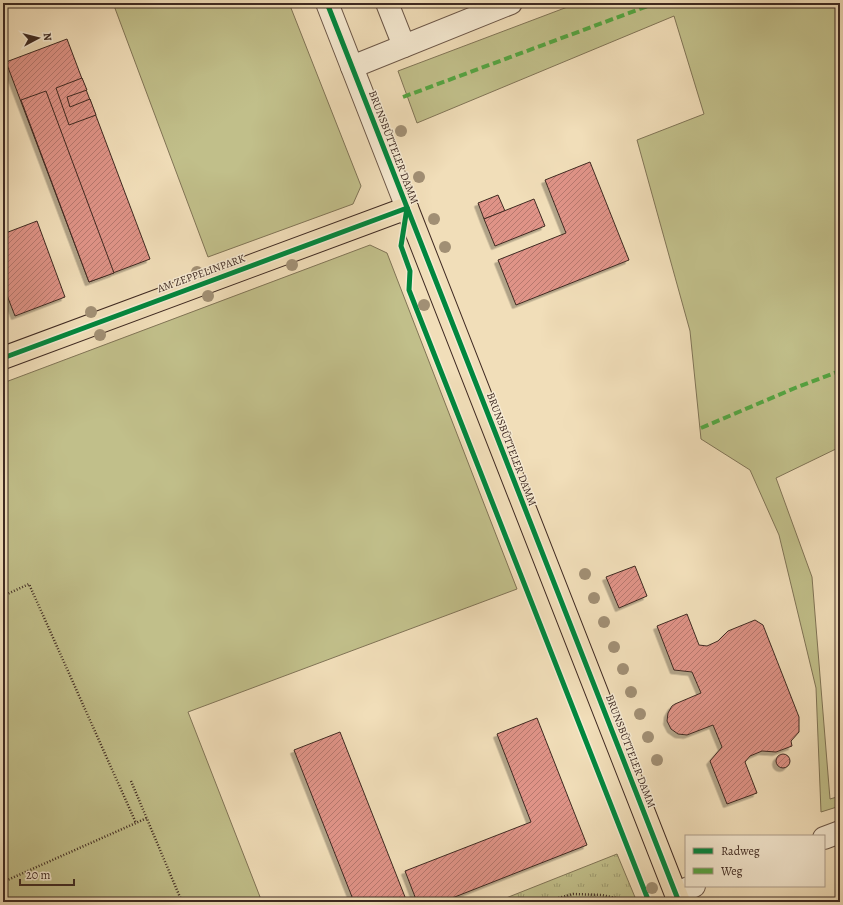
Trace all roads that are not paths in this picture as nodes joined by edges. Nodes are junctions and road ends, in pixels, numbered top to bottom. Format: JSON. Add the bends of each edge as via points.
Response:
{"nodes":[{"id":1,"x":327,"y":3,"type":"edge"},
{"id":2,"x":387,"y":3,"type":"edge"},
{"id":3,"x":510,"y":3,"type":"edge"},
{"id":4,"x":404,"y":46,"type":"junction"},
{"id":5,"x":352,"y":67,"type":"junction"},
{"id":6,"x":407,"y":208,"type":"junction"},
{"id":7,"x":3,"y":358,"type":"edge"},
{"id":8,"x":840,"y":832,"type":"edge"},
{"id":9,"x":825,"y":838,"type":"edge"},
{"id":10,"x":683,"y":894,"type":"edge"}],
"edges":[{"from":1,"to":5,"type":"street","name":"BRUNSBÜTTELER DAMM"},
{"from":2,"to":4,"type":"street"},
{"from":3,"to":4,"type":"street"},
{"from":4,"to":5,"type":"street"},
{"from":5,"to":6,"type":"street","name":"BRUNSBÜTTELER DAMM"},
{"from":6,"to":7,"type":"main road","name":"AM ZEPPELINPARK"},
{"from":6,"to":10,"type":"main road","name":"BRUNSBÜTTELER DAMM"},
{"from":8,"to":9,"type":"street"}]}
